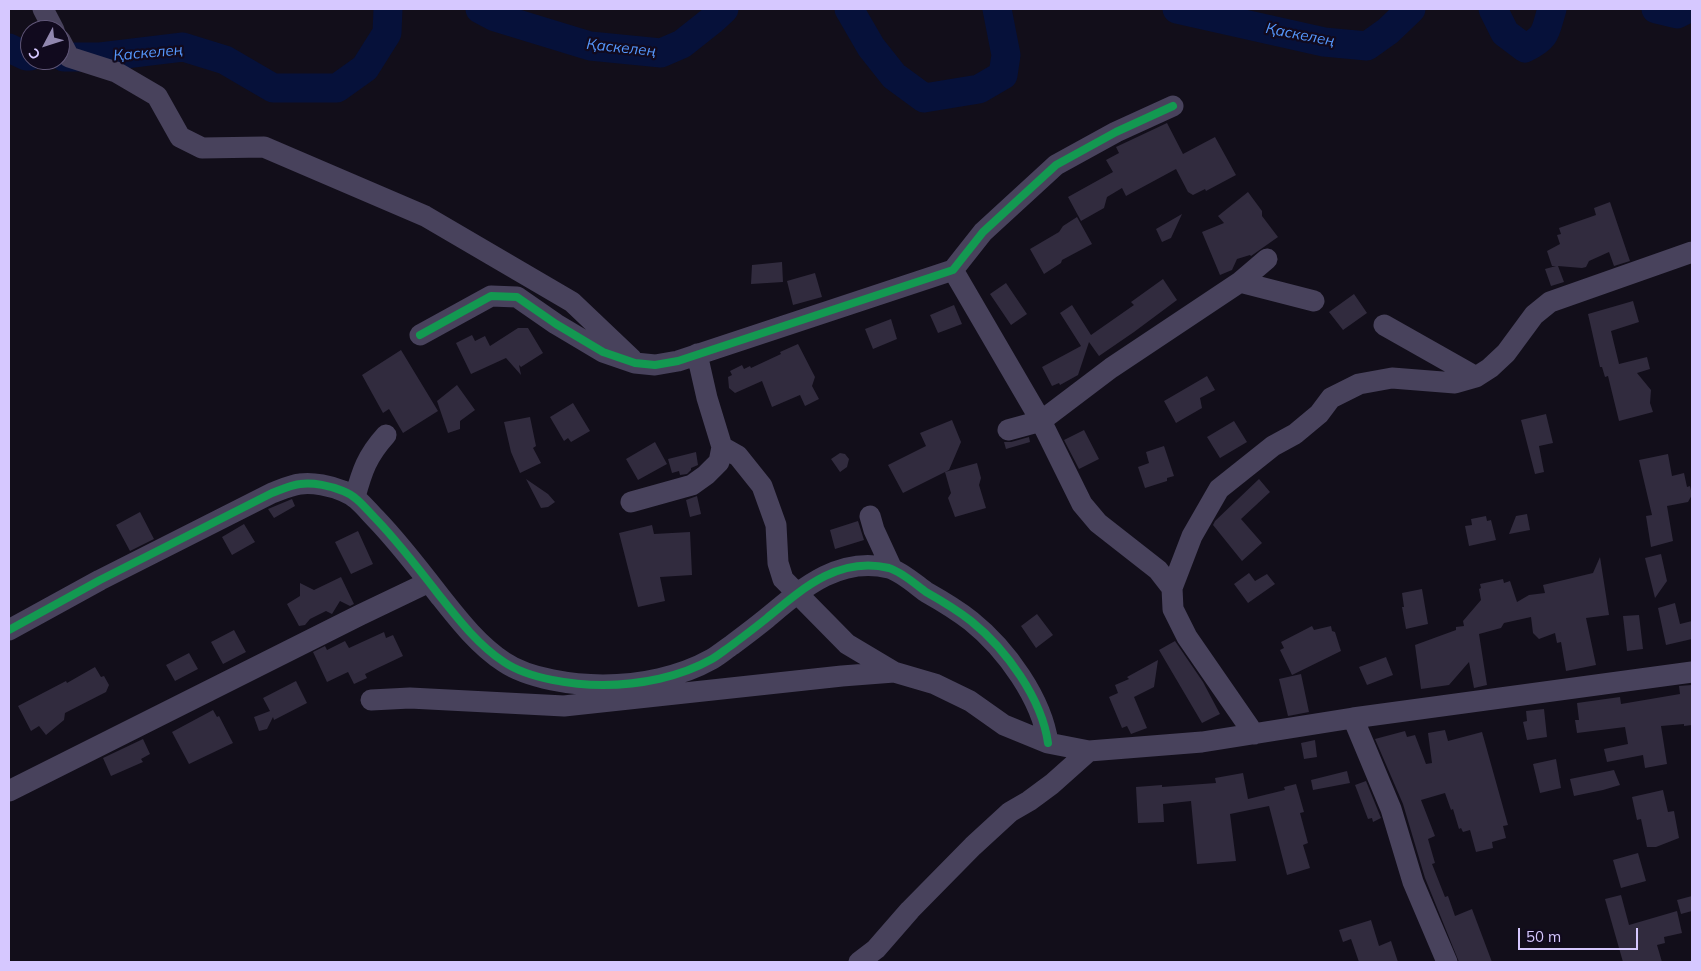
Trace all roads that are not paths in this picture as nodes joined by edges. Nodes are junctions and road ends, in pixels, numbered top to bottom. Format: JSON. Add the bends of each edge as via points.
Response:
{"nodes":[{"id":1,"x":70,"y":57,"type":"edge"},
{"id":2,"x":1173,"y":106,"type":"dead end"},
{"id":3,"x":1692,"y":252,"type":"edge"},
{"id":4,"x":1267,"y":259,"type":"dead end"},
{"id":5,"x":953,"y":270,"type":"junction"},
{"id":6,"x":1240,"y":282,"type":"junction"},
{"id":7,"x":1314,"y":302,"type":"dead end"},
{"id":8,"x":1384,"y":325,"type":"dead end"},
{"id":9,"x":420,"y":335,"type":"dead end"},
{"id":10,"x":697,"y":354,"type":"junction"},
{"id":11,"x":635,"y":363,"type":"junction"},
{"id":12,"x":1476,"y":377,"type":"junction"},
{"id":13,"x":1040,"y":421,"type":"junction"},
{"id":14,"x":1008,"y":430,"type":"dead end"},
{"id":15,"x":386,"y":435,"type":"dead end"},
{"id":16,"x":722,"y":447,"type":"junction"},
{"id":17,"x":355,"y":497,"type":"junction"},
{"id":18,"x":631,"y":502,"type":"dead end"},
{"id":19,"x":870,"y":516,"type":"dead end"},
{"id":20,"x":892,"y":569,"type":"junction"},
{"id":21,"x":429,"y":582,"type":"junction"},
{"id":22,"x":1172,"y":588,"type":"junction"},
{"id":23,"x":795,"y":593,"type":"junction"},
{"id":24,"x":9,"y":630,"type":"edge"},
{"id":25,"x":894,"y":672,"type":"junction"},
{"id":26,"x":1692,"y":672,"type":"edge"},
{"id":27,"x":371,"y":700,"type":"dead end"},
{"id":28,"x":1353,"y":718,"type":"junction"},
{"id":29,"x":1254,"y":734,"type":"junction"},
{"id":30,"x":1048,"y":744,"type":"junction"},
{"id":31,"x":1089,"y":750,"type":"junction"},
{"id":32,"x":9,"y":791,"type":"edge"},
{"id":33,"x":859,"y":962,"type":"edge"},
{"id":34,"x":1447,"y":962,"type":"edge"}],
"edges":[{"from":1,"to":11,"type":"street","via":[[116,72],[157,96],[180,137],[202,148],[264,147],[425,216],[572,302]]},
{"from":2,"to":5,"type":"street","via":[[1056,165],[983,232]]},
{"from":3,"to":12,"type":"street","via":[[1550,302],[1534,315],[1506,353]]},
{"from":4,"to":6,"type":"street"},
{"from":5,"to":10,"type":"street"},
{"from":5,"to":13,"type":"street"},
{"from":6,"to":7,"type":"street"},
{"from":6,"to":13,"type":"street","via":[[1111,368]]},
{"from":8,"to":12,"type":"street"},
{"from":9,"to":11,"type":"street","via":[[491,296],[517,297],[602,352]]},
{"from":10,"to":11,"type":"street","via":[[655,365]]},
{"from":10,"to":16,"type":"street"},
{"from":12,"to":22,"type":"street","via":[[1455,383],[1392,378],[1359,384],[1331,398],[1319,414],[1301,429],[1219,489],[1192,536]]},
{"from":13,"to":14,"type":"street"},
{"from":13,"to":22,"type":"street","via":[[1082,504],[1098,523],[1158,570]]},
{"from":15,"to":17,"type":"street","via":[[369,457]]},
{"from":16,"to":18,"type":"street","via":[[719,462],[706,476],[692,484]]},
{"from":16,"to":23,"type":"street","via":[[738,456],[762,486],[776,525],[782,579]]},
{"from":17,"to":21,"type":"street"},
{"from":17,"to":24,"type":"street","via":[[324,486],[300,484],[272,492]]},
{"from":19,"to":20,"type":"street"},
{"from":20,"to":23,"type":"street","via":[[878,566],[842,568]]},
{"from":20,"to":30,"type":"street","via":[[958,611],[988,635],[1016,671],[1037,706],[1046,727]]},
{"from":21,"to":23,"type":"street","via":[[474,636],[505,663],[537,677],[603,685],[674,676],[713,659]]},
{"from":21,"to":32,"type":"street"},
{"from":22,"to":29,"type":"street","via":[[1173,609],[1187,637]]},
{"from":23,"to":25,"type":"street","via":[[847,644]]},
{"from":25,"to":27,"type":"street","via":[[564,706],[410,698]]},
{"from":25,"to":30,"type":"street","via":[[935,684],[970,701],[1004,724]]},
{"from":26,"to":28,"type":"street"},
{"from":28,"to":29,"type":"street"},
{"from":28,"to":34,"type":"street","via":[[1391,809],[1413,882]]},
{"from":29,"to":31,"type":"street","via":[[1202,742]]},
{"from":30,"to":31,"type":"street"},
{"from":31,"to":33,"type":"street","via":[[1052,784],[1010,812],[973,846]]}]}
